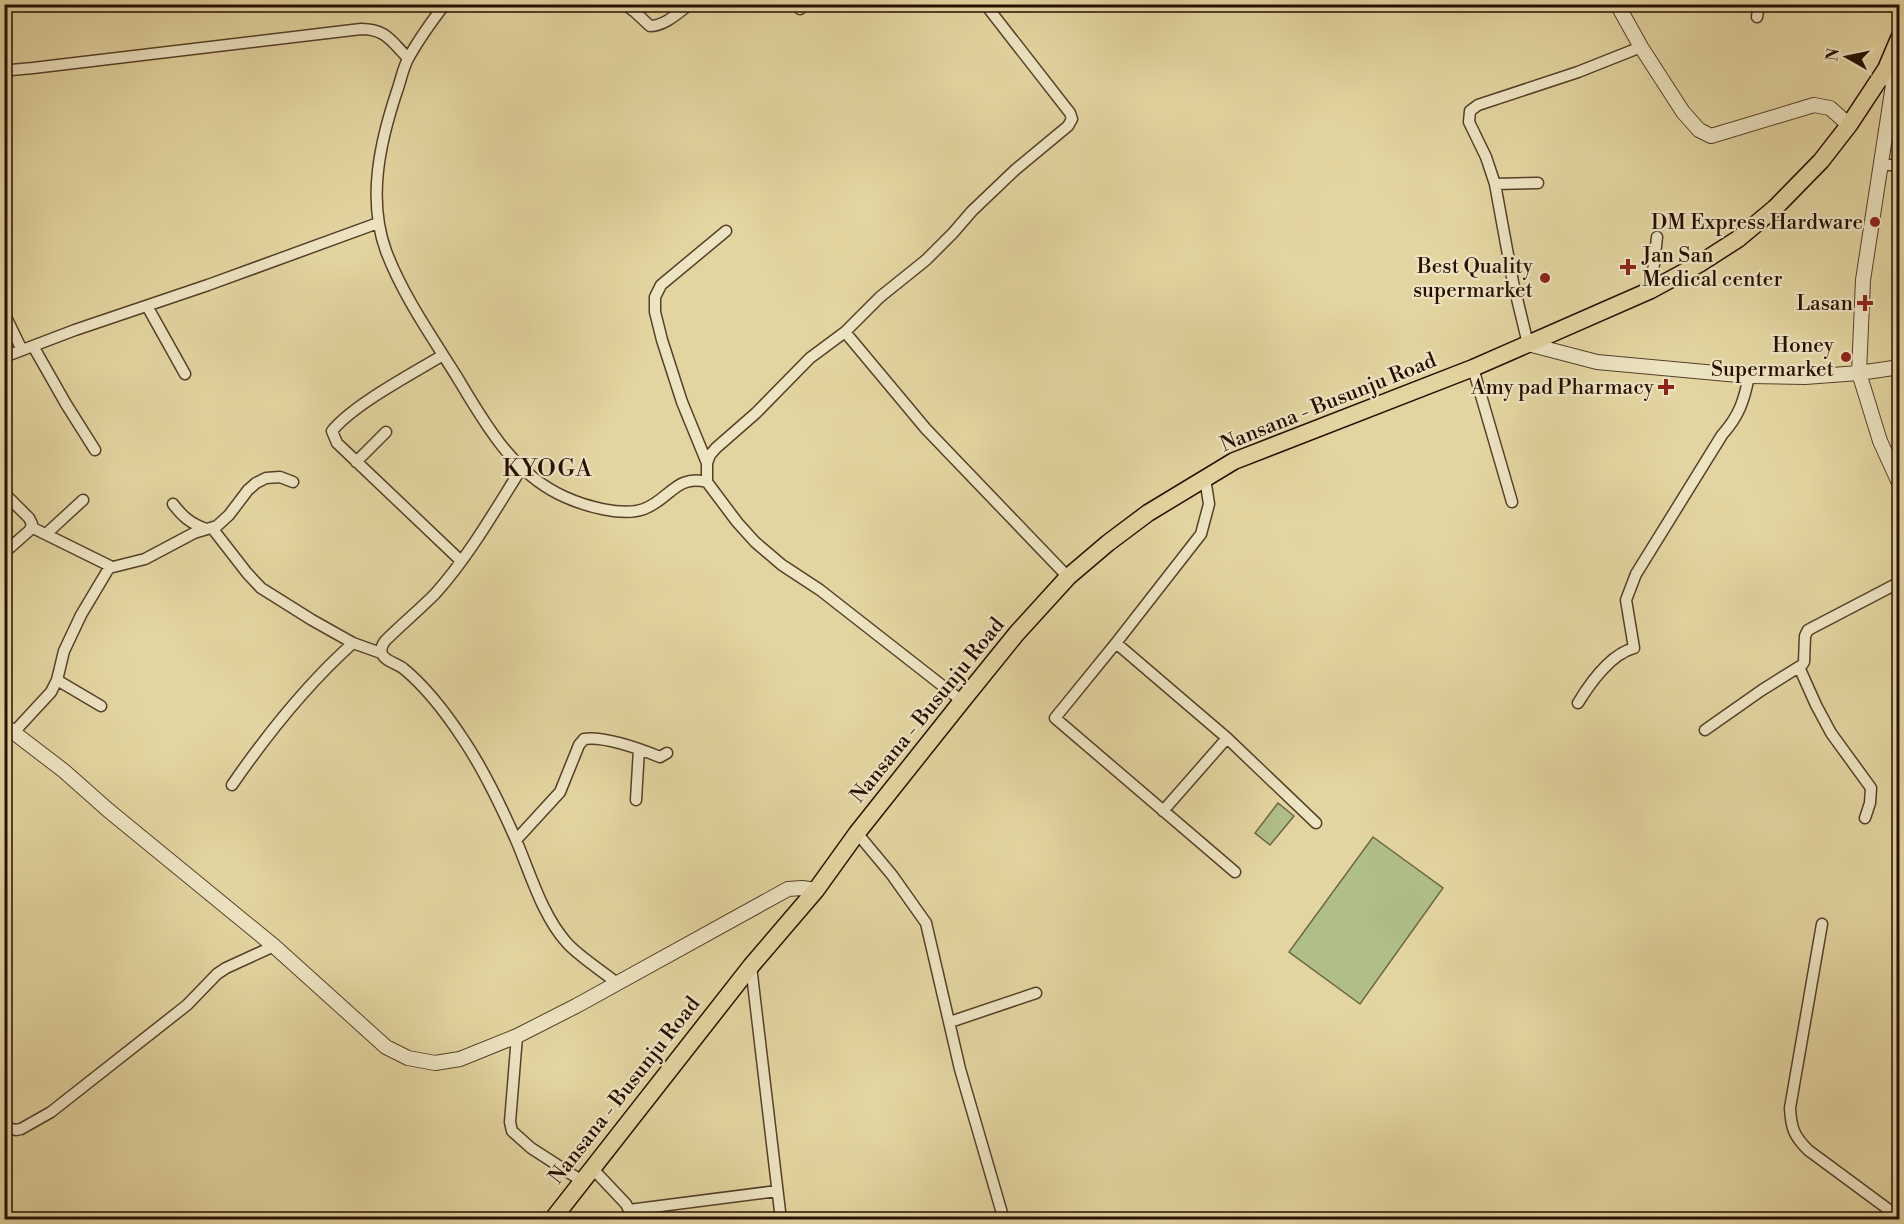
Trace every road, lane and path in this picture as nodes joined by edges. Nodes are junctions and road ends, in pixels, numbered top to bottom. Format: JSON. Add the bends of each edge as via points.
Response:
{"nodes":[{"id":1,"x":445,"y":4,"type":"edge"},
{"id":2,"x":624,"y":4,"type":"edge"},
{"id":3,"x":690,"y":4,"type":"edge"},
{"id":4,"x":985,"y":4,"type":"edge"},
{"id":5,"x":1617,"y":4,"type":"edge"},
{"id":6,"x":1759,"y":4,"type":"edge"},
{"id":7,"x":1757,"y":17,"type":"dead end"},
{"id":8,"x":1899,"y":36,"type":"edge"},
{"id":9,"x":1641,"y":48,"type":"junction"},
{"id":10,"x":408,"y":58,"type":"junction"},
{"id":11,"x":4,"y":68,"type":"edge"},
{"id":12,"x":1886,"y":69,"type":"junction"},
{"id":13,"x":1849,"y":125,"type":"junction"},
{"id":14,"x":1882,"y":165,"type":"junction"},
{"id":15,"x":1899,"y":165,"type":"edge"},
{"id":16,"x":1538,"y":183,"type":"dead end"},
{"id":17,"x":1495,"y":184,"type":"junction"},
{"id":18,"x":378,"y":223,"type":"junction"},
{"id":19,"x":726,"y":231,"type":"dead end"},
{"id":20,"x":1657,"y":237,"type":"dead end"},
{"id":21,"x":1652,"y":290,"type":"junction"},
{"id":22,"x":147,"y":306,"type":"junction"},
{"id":23,"x":4,"y":313,"type":"edge"},
{"id":24,"x":845,"y":332,"type":"junction"},
{"id":25,"x":1528,"y":344,"type":"junction"},
{"id":26,"x":28,"y":348,"type":"junction"},
{"id":27,"x":443,"y":355,"type":"junction"},
{"id":28,"x":4,"y":357,"type":"edge"},
{"id":29,"x":1899,"y":367,"type":"edge"},
{"id":30,"x":1473,"y":368,"type":"junction"},
{"id":31,"x":1859,"y":373,"type":"junction"},
{"id":32,"x":185,"y":374,"type":"dead end"},
{"id":33,"x":1749,"y":375,"type":"junction"},
{"id":34,"x":386,"y":432,"type":"dead end"},
{"id":35,"x":95,"y":450,"type":"dead end"},
{"id":36,"x":356,"y":462,"type":"junction"},
{"id":37,"x":707,"y":463,"type":"junction"},
{"id":38,"x":521,"y":469,"type":"junction"},
{"id":39,"x":1205,"y":478,"type":"junction"},
{"id":40,"x":293,"y":482,"type":"dead end"},
{"id":41,"x":707,"y":482,"type":"junction"},
{"id":42,"x":1899,"y":485,"type":"edge"},
{"id":43,"x":4,"y":493,"type":"edge"},
{"id":44,"x":83,"y":500,"type":"dead end"},
{"id":45,"x":1512,"y":502,"type":"dead end"},
{"id":46,"x":173,"y":504,"type":"dead end"},
{"id":47,"x":31,"y":527,"type":"junction"},
{"id":48,"x":209,"y":528,"type":"junction"},
{"id":49,"x":46,"y":534,"type":"junction"},
{"id":50,"x":4,"y":552,"type":"edge"},
{"id":51,"x":461,"y":561,"type":"junction"},
{"id":52,"x":112,"y":567,"type":"junction"},
{"id":53,"x":1068,"y":578,"type":"junction"},
{"id":54,"x":1899,"y":582,"type":"edge"},
{"id":55,"x":353,"y":643,"type":"junction"},
{"id":56,"x":1116,"y":643,"type":"junction"},
{"id":57,"x":381,"y":653,"type":"junction"},
{"id":58,"x":1799,"y":668,"type":"junction"},
{"id":59,"x":57,"y":680,"type":"junction"},
{"id":60,"x":962,"y":701,"type":"junction"},
{"id":61,"x":1578,"y":703,"type":"dead end"},
{"id":62,"x":101,"y":706,"type":"dead end"},
{"id":63,"x":7,"y":727,"type":"edge"},
{"id":64,"x":1705,"y":730,"type":"dead end"},
{"id":65,"x":1227,"y":738,"type":"junction"},
{"id":66,"x":639,"y":749,"type":"junction"},
{"id":67,"x":668,"y":753,"type":"dead end"},
{"id":68,"x":232,"y":785,"type":"dead end"},
{"id":69,"x":636,"y":800,"type":"dead end"},
{"id":70,"x":1163,"y":811,"type":"junction"},
{"id":71,"x":1865,"y":818,"type":"dead end"},
{"id":72,"x":1317,"y":823,"type":"dead end"},
{"id":73,"x":857,"y":834,"type":"junction"},
{"id":74,"x":516,"y":840,"type":"junction"},
{"id":75,"x":1235,"y":872,"type":"dead end"},
{"id":76,"x":816,"y":890,"type":"junction"},
{"id":77,"x":1822,"y":924,"type":"dead end"},
{"id":78,"x":273,"y":946,"type":"junction"},
{"id":79,"x":751,"y":966,"type":"junction"},
{"id":80,"x":617,"y":983,"type":"junction"},
{"id":81,"x":1036,"y":993,"type":"dead end"},
{"id":82,"x":950,"y":1022,"type":"junction"},
{"id":83,"x":517,"y":1036,"type":"junction"},
{"id":84,"x":4,"y":1127,"type":"edge"},
{"id":85,"x":592,"y":1168,"type":"junction"},
{"id":86,"x":582,"y":1181,"type":"junction"},
{"id":87,"x":777,"y":1191,"type":"junction"},
{"id":88,"x":632,"y":1215,"type":"edge"},
{"id":89,"x":1899,"y":1218,"type":"edge"},
{"id":90,"x":552,"y":1220,"type":"edge"},
{"id":91,"x":781,"y":1220,"type":"edge"},
{"id":92,"x":1004,"y":1220,"type":"edge"}],
"edges":[{"from":1,"to":10,"type":"street"},
{"from":2,"to":3,"type":"street","via":[[650,26],[666,21]]},
{"from":4,"to":24,"type":"street","via":[[1072,119]]},
{"from":5,"to":9,"type":"street"},
{"from":6,"to":7,"type":"street"},
{"from":8,"to":12,"type":"main road","name":"Nansana - Busunju Road"},
{"from":9,"to":13,"type":"street","via":[[1683,112],[1699,130],[1712,136],[1814,105],[1830,108]]},
{"from":9,"to":17,"type":"street","via":[[1470,111],[1469,122]]},
{"from":10,"to":11,"type":"street","via":[[380,31],[361,29]]},
{"from":10,"to":18,"type":"street","via":[[383,137],[377,176]]},
{"from":12,"to":13,"type":"main road","name":"Nansana - Busunju Road"},
{"from":12,"to":14,"type":"street","via":[[1893,86]]},
{"from":13,"to":21,"type":"main road","name":"Nansana - Busunju Road","via":[[1821,161],[1753,227]]},
{"from":14,"to":15,"type":"street"},
{"from":14,"to":31,"type":"street","via":[[1863,280]]},
{"from":16,"to":17,"type":"street"},
{"from":17,"to":25,"type":"street"},
{"from":18,"to":22,"type":"street"},
{"from":18,"to":27,"type":"street","via":[[398,279]]},
{"from":19,"to":37,"type":"street","via":[[661,285],[656,297],[655,312],[662,340]]},
{"from":20,"to":21,"type":"street"},
{"from":21,"to":25,"type":"main road","name":"Nansana - Busunju Road"},
{"from":22,"to":26,"type":"street"},
{"from":22,"to":32,"type":"street"},
{"from":23,"to":26,"type":"street"},
{"from":24,"to":37,"type":"street","via":[[810,358],[716,448]]},
{"from":24,"to":53,"type":"street","via":[[926,429]]},
{"from":25,"to":30,"type":"main road","name":"Nansana - Busunju Road"},
{"from":25,"to":33,"type":"street","via":[[1597,362]]},
{"from":26,"to":28,"type":"street"},
{"from":26,"to":35,"type":"street"},
{"from":27,"to":36,"type":"street","via":[[337,424],[333,436]]},
{"from":27,"to":38,"type":"street"},
{"from":29,"to":31,"type":"street"},
{"from":30,"to":39,"type":"main road","name":"Nansana - Busunju Road","via":[[1234,461]]},
{"from":30,"to":45,"type":"street"},
{"from":31,"to":33,"type":"street"},
{"from":31,"to":42,"type":"street","via":[[1880,441]]},
{"from":33,"to":61,"type":"street","via":[[1737,417],[1636,574],[1626,600],[1634,648],[1622,651],[1610,661]]},
{"from":34,"to":36,"type":"street"},
{"from":36,"to":51,"type":"street"},
{"from":37,"to":41,"type":"street"},
{"from":38,"to":41,"type":"street","via":[[565,497],[618,512],[642,510],[691,479]]},
{"from":38,"to":51,"type":"street"},
{"from":39,"to":53,"type":"main road","name":"Nansana - Busunju Road","via":[[1148,513]]},
{"from":39,"to":56,"type":"street","via":[[1209,504],[1201,534]]},
{"from":40,"to":48,"type":"street","via":[[280,477],[256,483],[223,521]]},
{"from":41,"to":60,"type":"street","via":[[755,542]]},
{"from":43,"to":47,"type":"street","via":[[29,518]]},
{"from":44,"to":49,"type":"street"},
{"from":46,"to":48,"type":"street","via":[[183,518]]},
{"from":47,"to":49,"type":"street"},
{"from":47,"to":50,"type":"street"},
{"from":48,"to":52,"type":"street","via":[[145,559]]},
{"from":48,"to":55,"type":"street","via":[[261,588]]},
{"from":49,"to":52,"type":"street"},
{"from":51,"to":57,"type":"street","via":[[434,595],[385,641]]},
{"from":52,"to":59,"type":"street","via":[[81,615],[64,651]]},
{"from":53,"to":60,"type":"main road","name":"Nansana - Busunju Road"},
{"from":54,"to":58,"type":"street","via":[[1808,630]]},
{"from":55,"to":57,"type":"street"},
{"from":55,"to":68,"type":"street","via":[[296,700]]},
{"from":56,"to":65,"type":"street"},
{"from":56,"to":70,"type":"street","via":[[1055,718]]},
{"from":57,"to":74,"type":"street","via":[[421,684],[458,731],[477,760]]},
{"from":58,"to":64,"type":"street"},
{"from":58,"to":71,"type":"street","via":[[1831,733],[1871,788]]},
{"from":59,"to":62,"type":"street"},
{"from":59,"to":63,"type":"street","via":[[51,692]]},
{"from":60,"to":73,"type":"main road","name":"Nansana - Busunju Road"},
{"from":63,"to":78,"type":"street"},
{"from":65,"to":70,"type":"street"},
{"from":65,"to":72,"type":"street"},
{"from":66,"to":67,"type":"street","via":[[660,757]]},
{"from":66,"to":69,"type":"street"},
{"from":66,"to":74,"type":"street","via":[[584,739],[561,792]]},
{"from":70,"to":75,"type":"street"},
{"from":73,"to":76,"type":"main road","name":"Nansana - Busunju Road"},
{"from":73,"to":82,"type":"street","via":[[926,923]]},
{"from":74,"to":80,"type":"street","via":[[552,921],[567,943]]},
{"from":76,"to":79,"type":"main road","name":"Nansana - Busunju Road"},
{"from":76,"to":80,"type":"street","via":[[788,889]]},
{"from":77,"to":89,"type":"street","via":[[1790,1108],[1791,1124],[1797,1140],[1808,1150]]},
{"from":78,"to":83,"type":"street","via":[[386,1047],[408,1058],[435,1063],[460,1059]]},
{"from":78,"to":84,"type":"street","via":[[217,974],[187,1005],[51,1112],[21,1129]]},
{"from":79,"to":85,"type":"main road","name":"Nansana - Busunju Road"},
{"from":79,"to":87,"type":"street"},
{"from":80,"to":83,"type":"street"},
{"from":81,"to":82,"type":"street"},
{"from":82,"to":92,"type":"street"},
{"from":83,"to":86,"type":"street","via":[[512,1131]]},
{"from":85,"to":86,"type":"main road","name":"Nansana - Busunju Road"},
{"from":85,"to":88,"type":"street","via":[[627,1204]]},
{"from":86,"to":90,"type":"main road","name":"Nansana - Busunju Road"},
{"from":87,"to":88,"type":"street"},
{"from":87,"to":91,"type":"street"}]}
